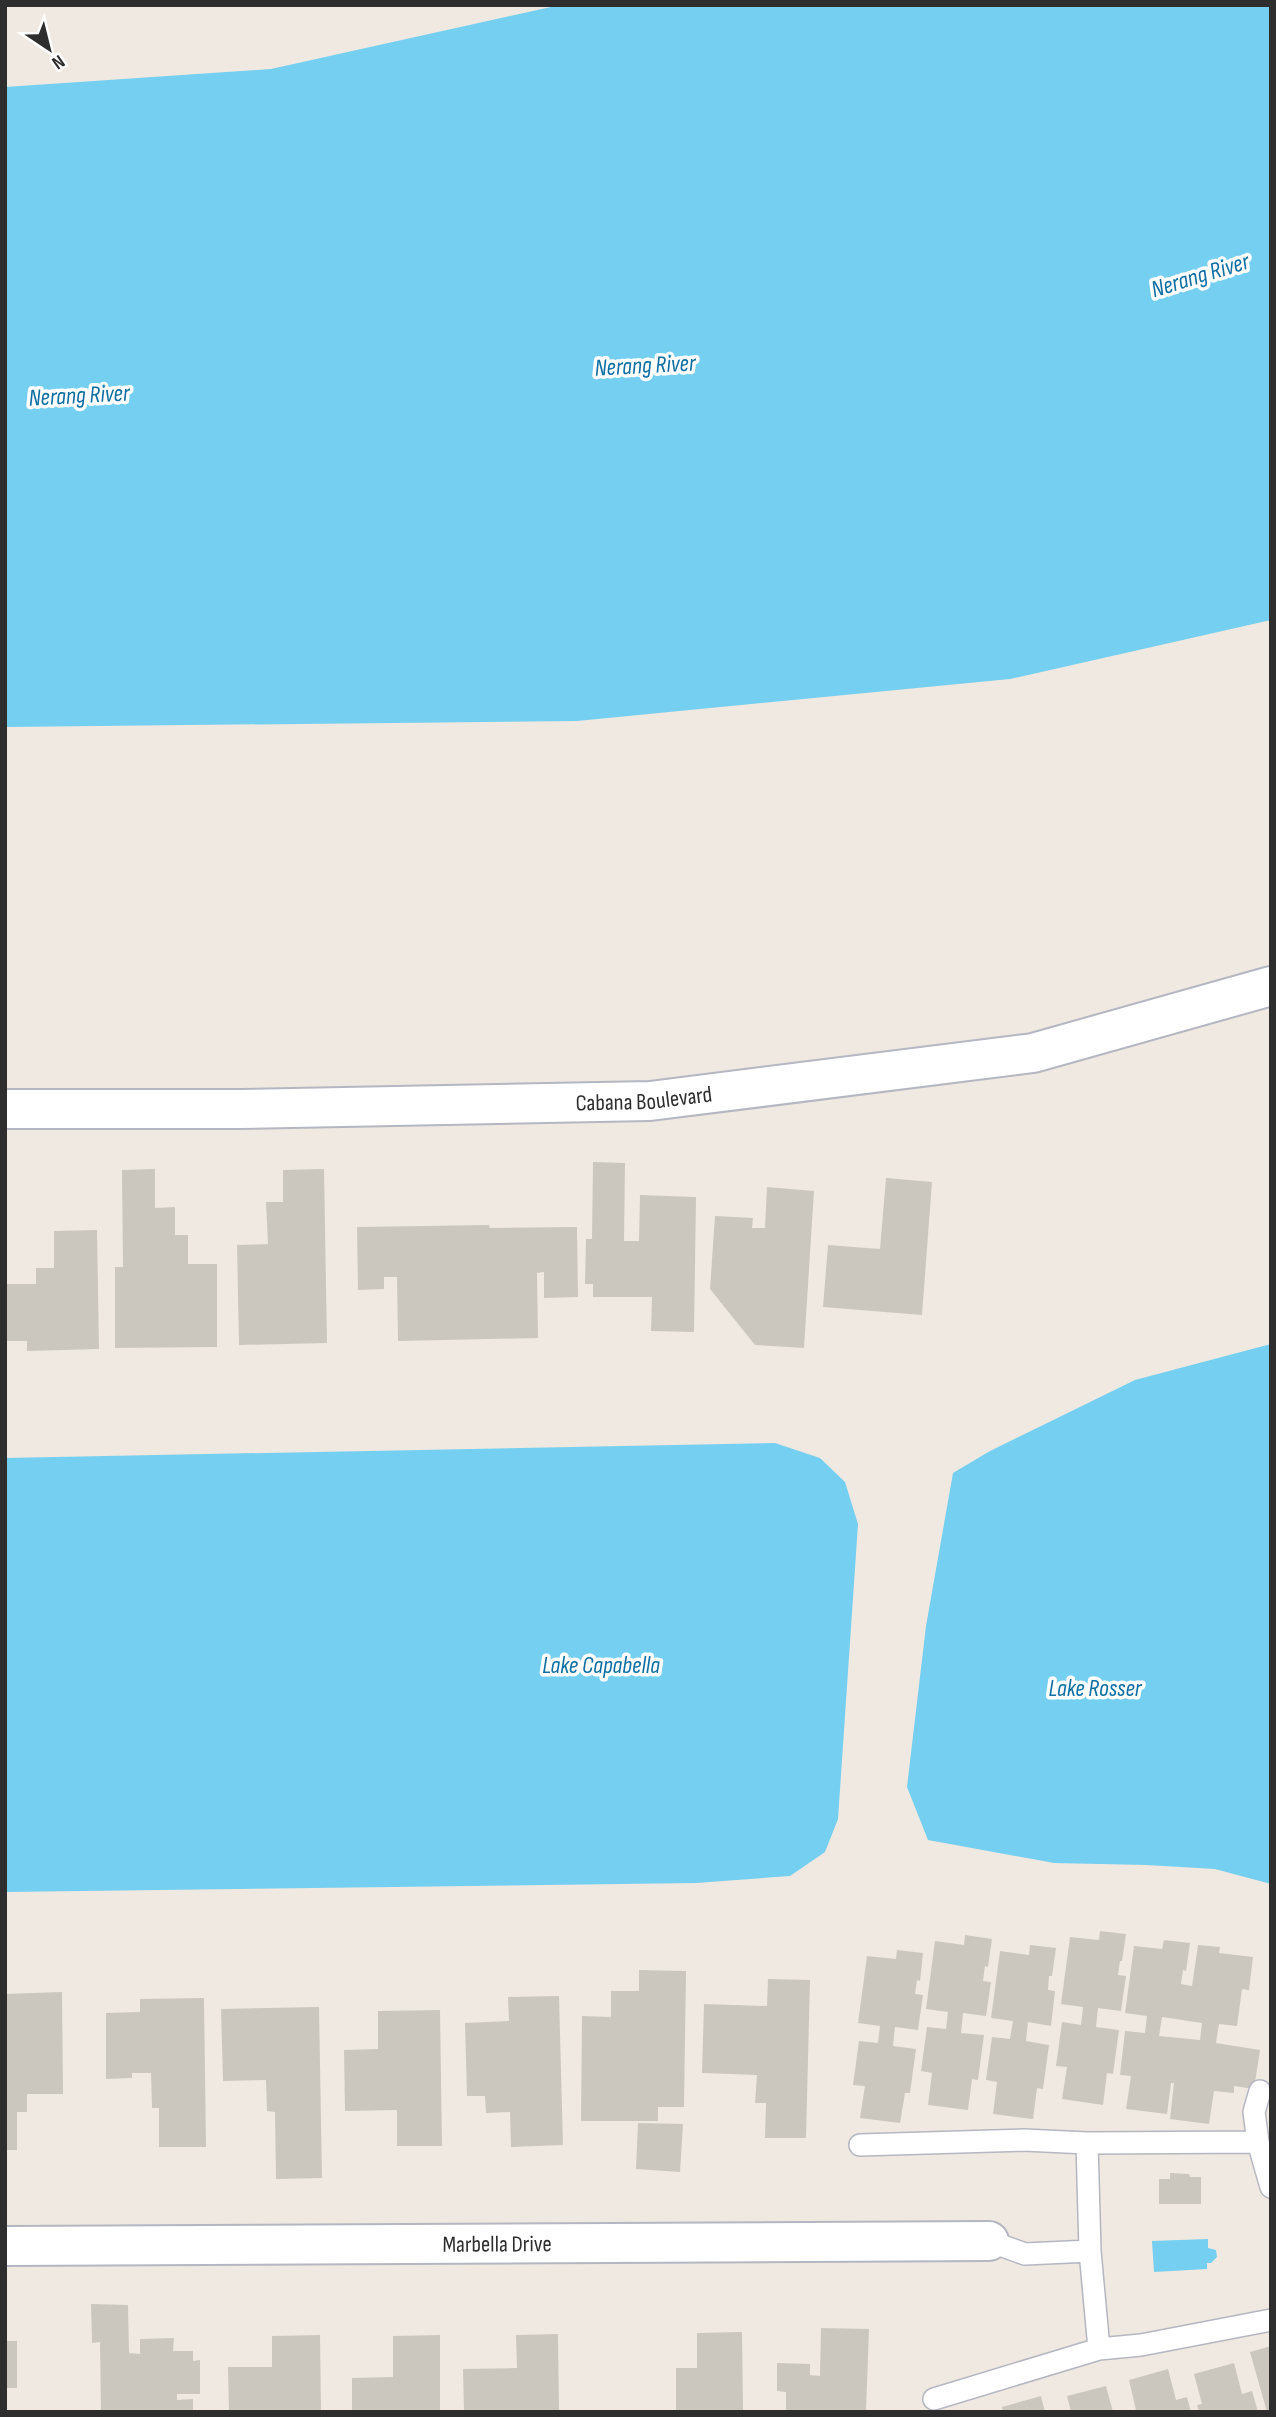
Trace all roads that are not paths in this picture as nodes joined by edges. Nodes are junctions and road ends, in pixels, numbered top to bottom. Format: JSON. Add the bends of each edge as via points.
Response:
{"nodes":[{"id":1,"x":1271,"y":986,"type":"edge"},
{"id":2,"x":5,"y":1109,"type":"edge"},
{"id":3,"x":1259,"y":2091,"type":"dead end"},
{"id":4,"x":1258,"y":2142,"type":"junction"},
{"id":5,"x":1087,"y":2143,"type":"junction"},
{"id":6,"x":860,"y":2145,"type":"dead end"},
{"id":7,"x":1271,"y":2187,"type":"edge"},
{"id":8,"x":989,"y":2241,"type":"joint"},
{"id":9,"x":5,"y":2246,"type":"edge"},
{"id":10,"x":1090,"y":2251,"type":"junction"},
{"id":11,"x":1271,"y":2320,"type":"edge"},
{"id":12,"x":1099,"y":2349,"type":"junction"},
{"id":13,"x":934,"y":2399,"type":"dead end"}],
"edges":[{"from":1,"to":2,"type":"street","name":"Cabana Boulevard","via":[[1033,1053],[650,1101]]},
{"from":3,"to":4,"type":"lane","via":[[1254,2112]]},
{"from":4,"to":5,"type":"lane"},
{"from":4,"to":7,"type":"lane"},
{"from":5,"to":6,"type":"lane","via":[[1024,2140]]},
{"from":5,"to":10,"type":"lane"},
{"from":8,"to":9,"type":"street","name":"Marbella Drive"},
{"from":8,"to":10,"type":"lane","via":[[1025,2254]]},
{"from":10,"to":12,"type":"lane"},
{"from":11,"to":12,"type":"lane"},
{"from":12,"to":13,"type":"lane"}]}
